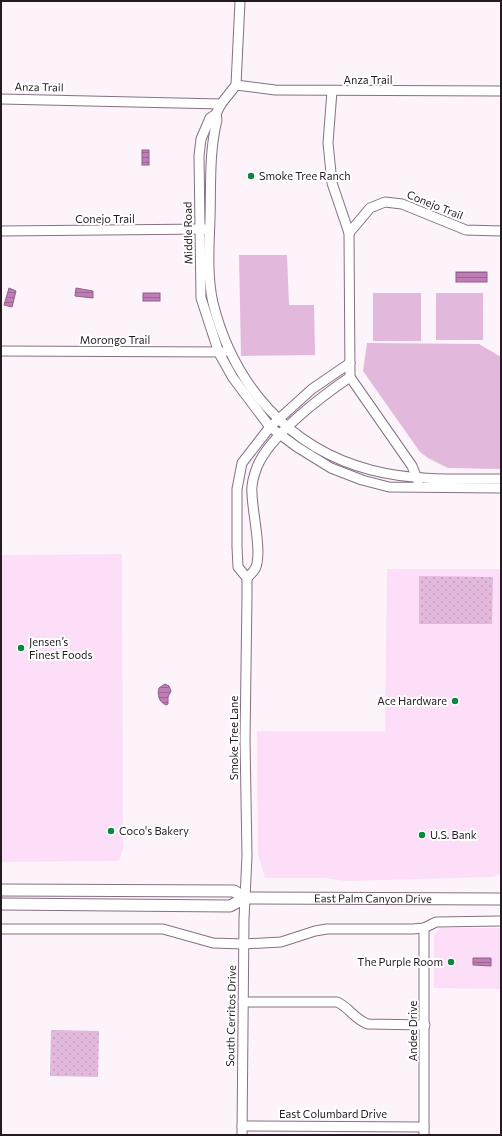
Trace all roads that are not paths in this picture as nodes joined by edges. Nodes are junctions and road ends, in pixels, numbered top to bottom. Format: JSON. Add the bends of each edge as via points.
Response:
{"nodes":[{"id":1,"x":240,"y":1,"type":"edge"},
{"id":2,"x":236,"y":84,"type":"junction"},
{"id":3,"x":332,"y":92,"type":"junction"},
{"id":4,"x":501,"y":92,"type":"edge"},
{"id":5,"x":1,"y":99,"type":"edge"},
{"id":6,"x":221,"y":104,"type":"junction"},
{"id":7,"x":216,"y":114,"type":"junction"},
{"id":8,"x":205,"y":230,"type":"junction"},
{"id":9,"x":1,"y":231,"type":"edge"},
{"id":10,"x":501,"y":231,"type":"edge"},
{"id":11,"x":349,"y":232,"type":"junction"},
{"id":12,"x":1,"y":351,"type":"edge"},
{"id":13,"x":229,"y":352,"type":"junction"},
{"id":14,"x":219,"y":353,"type":"junction"},
{"id":15,"x":350,"y":363,"type":"junction"},
{"id":16,"x":350,"y":377,"type":"junction"},
{"id":17,"x":278,"y":419,"type":"junction"},
{"id":18,"x":270,"y":427,"type":"junction"},
{"id":19,"x":288,"y":427,"type":"junction"},
{"id":20,"x":281,"y":435,"type":"junction"},
{"id":21,"x":415,"y":477,"type":"junction"},
{"id":22,"x":501,"y":479,"type":"edge"},
{"id":23,"x":421,"y":488,"type":"junction"},
{"id":24,"x":501,"y":488,"type":"edge"},
{"id":25,"x":255,"y":522,"type":"junction"},
{"id":26,"x":236,"y":524,"type":"junction"},
{"id":27,"x":247,"y":578,"type":"junction"},
{"id":28,"x":1,"y":890,"type":"edge"},
{"id":29,"x":245,"y":898,"type":"junction"},
{"id":30,"x":501,"y":898,"type":"edge"},
{"id":31,"x":1,"y":904,"type":"edge"},
{"id":32,"x":501,"y":921,"type":"edge"},
{"id":33,"x":424,"y":928,"type":"junction"},
{"id":34,"x":1,"y":929,"type":"edge"},
{"id":35,"x":244,"y":944,"type":"junction"},
{"id":36,"x":243,"y":1002,"type":"junction"},
{"id":37,"x":425,"y":1025,"type":"junction"},
{"id":38,"x":242,"y":1130,"type":"edge"},
{"id":39,"x":424,"y":1131,"type":"edge"}],
"edges":[{"from":1,"to":2,"type":"street"},
{"from":2,"to":3,"type":"street","name":"Anza Trail","via":[[275,90]]},
{"from":2,"to":6,"type":"street","name":"Middle Road"},
{"from":3,"to":4,"type":"street","name":"Anza Trail"},
{"from":3,"to":11,"type":"street","via":[[328,143],[332,183]]},
{"from":5,"to":6,"type":"street","name":"Anza Trail"},
{"from":6,"to":7,"type":"street","name":"Middle Road"},
{"from":7,"to":8,"type":"street","name":"Middle Road"},
{"from":7,"to":8,"type":"street","name":"Middle Road","via":[[210,118],[201,139],[198,173]]},
{"from":8,"to":9,"type":"street","name":"Conejo Trail"},
{"from":8,"to":13,"type":"street","name":"Middle Road","via":[[213,302]]},
{"from":8,"to":14,"type":"street","name":"Middle Road","via":[[201,298]]},
{"from":10,"to":11,"type":"street","name":"Conejo Trail","via":[[466,230],[402,204],[385,202],[370,208]]},
{"from":11,"to":15,"type":"street"},
{"from":12,"to":14,"type":"street","name":"Morongo Trail"},
{"from":13,"to":14,"type":"street","name":"Morongo Trail"},
{"from":13,"to":17,"type":"street","name":"Middle Road","via":[[258,398]]},
{"from":14,"to":18,"type":"street","name":"Middle Road","via":[[233,378]]},
{"from":15,"to":16,"type":"street"},
{"from":15,"to":17,"type":"street","name":"Smoke Tree Lane","via":[[312,389]]},
{"from":16,"to":19,"type":"street","name":"Smoke Tree Lane","via":[[321,397]]},
{"from":16,"to":21,"type":"street","via":[[412,466]]},
{"from":17,"to":18,"type":"street","name":"Smoke Tree Lane"},
{"from":17,"to":19,"type":"street","name":"Middle Road"},
{"from":18,"to":20,"type":"street","name":"Middle Road"},
{"from":18,"to":26,"type":"street","name":"Smoke Tree Lane","via":[[242,463],[236,489]]},
{"from":19,"to":20,"type":"street","name":"Smoke Tree Lane"},
{"from":19,"to":21,"type":"street","name":"Middle Road","via":[[317,448],[354,465]]},
{"from":20,"to":23,"type":"street","name":"Middle Road","via":[[331,468],[362,480],[389,487]]},
{"from":20,"to":25,"type":"street","name":"Smoke Tree Lane","via":[[269,448],[255,472],[251,492]]},
{"from":21,"to":22,"type":"street","name":"Middle Road"},
{"from":21,"to":23,"type":"street"},
{"from":23,"to":24,"type":"street","name":"Middle Road"},
{"from":25,"to":26,"type":"street"},
{"from":25,"to":27,"type":"street","name":"Smoke Tree Lane","via":[[258,549],[256,568]]},
{"from":26,"to":27,"type":"street","name":"Smoke Tree Lane","via":[[238,567]]},
{"from":27,"to":29,"type":"street","name":"Smoke Tree Lane"},
{"from":28,"to":29,"type":"main road","name":"East Palm Canyon Drive","via":[[234,891]]},
{"from":29,"to":30,"type":"main road","name":"East Palm Canyon Drive"},
{"from":29,"to":31,"type":"main road","name":"East Palm Canyon Drive","via":[[230,906]]},
{"from":29,"to":35,"type":"street","name":"South Cerritos Drive"},
{"from":32,"to":33,"type":"street","via":[[436,922]]},
{"from":33,"to":35,"type":"street","via":[[327,929],[281,942]]},
{"from":33,"to":37,"type":"street","name":"Andee Drive"},
{"from":34,"to":35,"type":"street","via":[[163,929],[213,943]]},
{"from":35,"to":36,"type":"street","name":"South Cerritos Drive"},
{"from":36,"to":37,"type":"street","via":[[336,1002],[345,1005],[362,1023]]},
{"from":36,"to":38,"type":"street","name":"South Cerritos Drive"},
{"from":37,"to":39,"type":"street","name":"Andee Drive"},
{"from":38,"to":39,"type":"street","name":"East Columbard Drive"}]}
